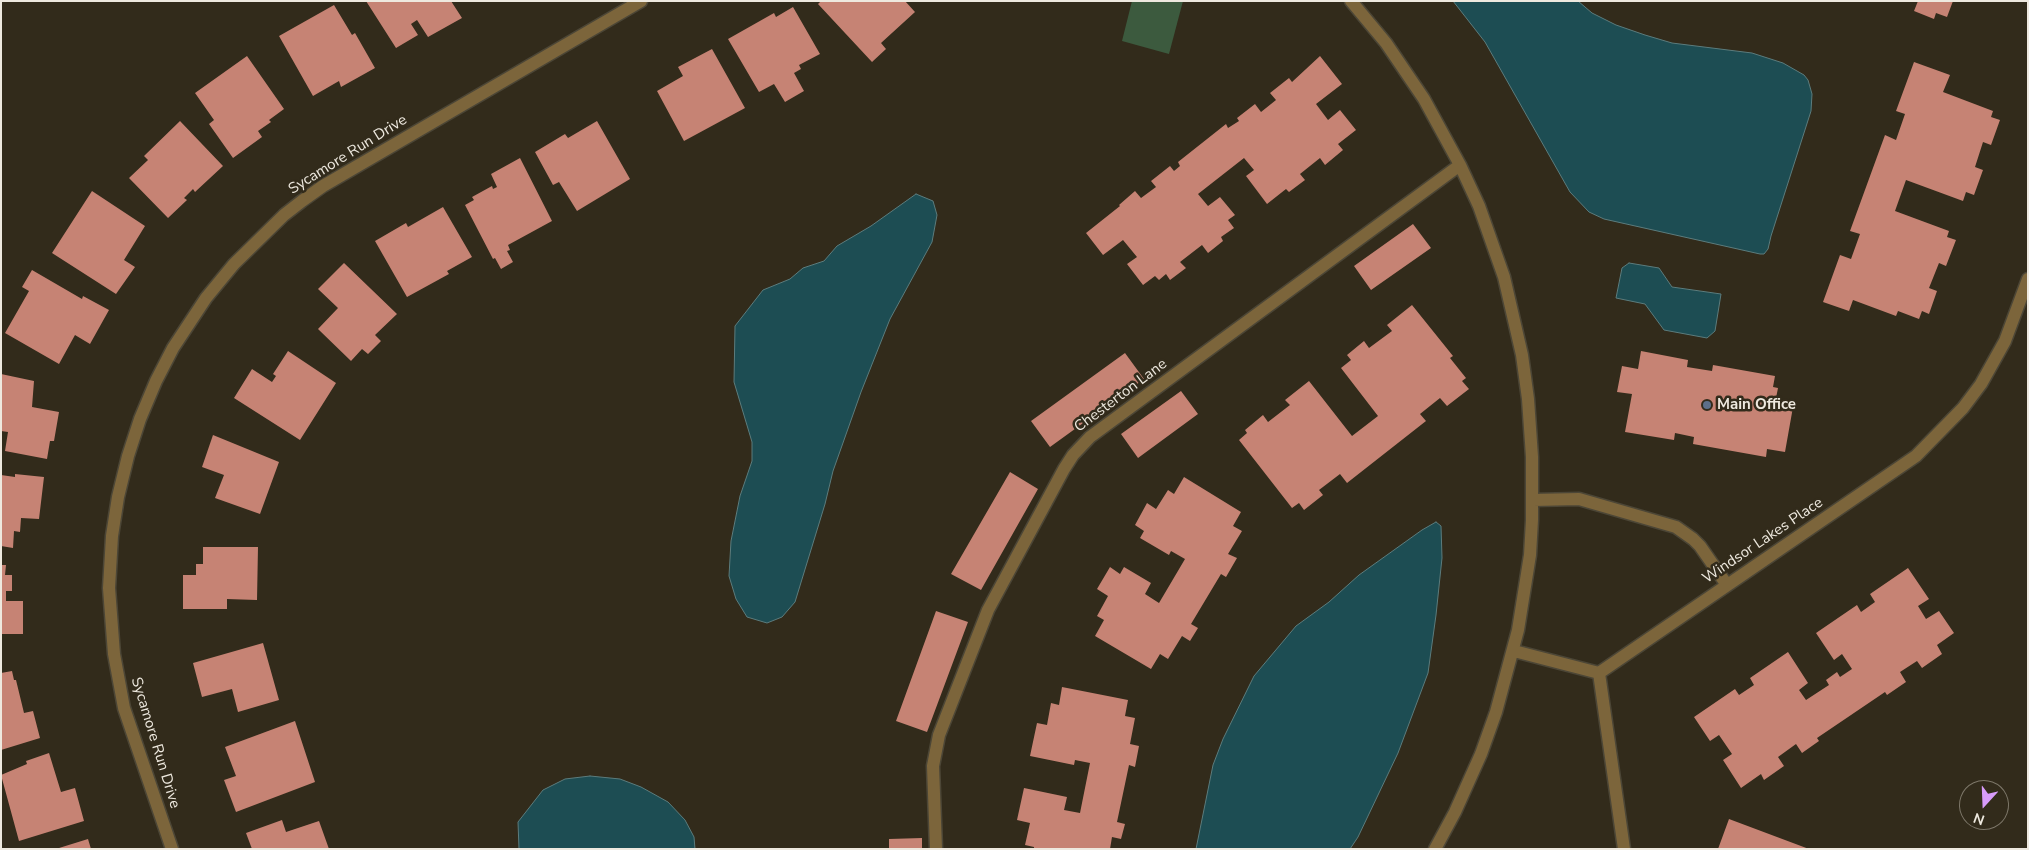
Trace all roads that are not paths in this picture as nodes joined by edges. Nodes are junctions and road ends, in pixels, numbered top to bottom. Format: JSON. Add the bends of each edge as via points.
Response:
{"nodes":[{"id":1,"x":641,"y":1,"type":"edge"},
{"id":2,"x":1351,"y":1,"type":"edge"},
{"id":3,"x":1460,"y":165,"type":"junction"},
{"id":4,"x":2028,"y":279,"type":"edge"},
{"id":5,"x":1533,"y":500,"type":"junction"},
{"id":6,"x":1727,"y":585,"type":"junction"},
{"id":7,"x":1514,"y":651,"type":"junction"},
{"id":8,"x":1599,"y":673,"type":"junction"},
{"id":9,"x":172,"y":849,"type":"edge"},
{"id":10,"x":936,"y":849,"type":"edge"},
{"id":11,"x":1435,"y":849,"type":"edge"},
{"id":12,"x":1624,"y":849,"type":"edge"}],
"edges":[{"from":1,"to":9,"type":"street","name":"Sycamore Run Drive","via":[[302,201],[234,264],[206,298],[173,348],[143,411],[128,456],[112,536],[109,588],[114,654],[124,708]]},
{"from":2,"to":3,"type":"street","via":[[1407,72]]},
{"from":3,"to":5,"type":"street","via":[[1499,260],[1519,338],[1530,417]]},
{"from":3,"to":10,"type":"street","name":"Chesterton Lane","via":[[1090,438],[1074,454],[988,610],[939,735],[933,766]]},
{"from":4,"to":6,"type":"street","name":"Windsor Lakes Place","via":[[2005,341],[1981,384],[1936,437],[1909,461]]},
{"from":5,"to":6,"type":"street","via":[[1579,499],[1676,527],[1700,546]]},
{"from":5,"to":7,"type":"street","via":[[1530,556]]},
{"from":6,"to":8,"type":"street","name":"Windsor Lakes Place"},
{"from":7,"to":8,"type":"street"},
{"from":7,"to":11,"type":"street","via":[[1481,754]]},
{"from":8,"to":12,"type":"street"}]}
